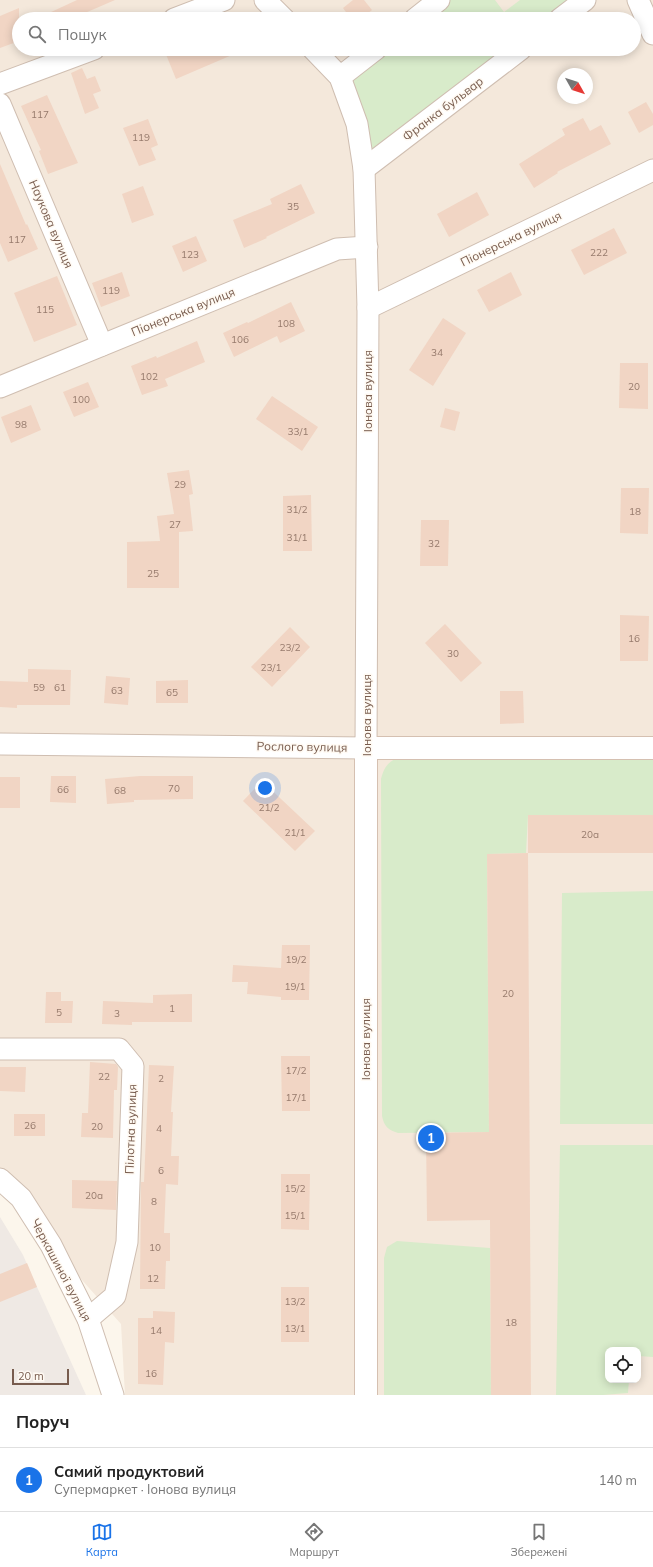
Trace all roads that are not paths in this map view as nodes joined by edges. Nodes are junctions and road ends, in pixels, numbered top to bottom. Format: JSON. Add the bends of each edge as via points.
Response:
{"nodes":[{"id":1,"x":224,"y":0,"type":"edge"},
{"id":2,"x":265,"y":0,"type":"edge"},
{"id":3,"x":439,"y":0,"type":"edge"},
{"id":4,"x":585,"y":0,"type":"edge"},
{"id":5,"x":638,"y":0,"type":"edge"},
{"id":6,"x":192,"y":12,"type":"edge"},
{"id":7,"x":277,"y":12,"type":"edge"},
{"id":8,"x":424,"y":12,"type":"edge"},
{"id":9,"x":569,"y":12,"type":"edge"},
{"id":10,"x":653,"y":34,"type":"edge"},
{"id":11,"x":75,"y":56,"type":"edge"},
{"id":12,"x":320,"y":56,"type":"edge"},
{"id":13,"x":367,"y":56,"type":"edge"},
{"id":14,"x":512,"y":56,"type":"edge"},
{"id":15,"x":340,"y":77,"type":"junction"},
{"id":16,"x":0,"y":84,"type":"edge"},
{"id":17,"x":0,"y":104,"type":"edge"},
{"id":18,"x":364,"y":169,"type":"junction"},
{"id":19,"x":653,"y":170,"type":"edge"},
{"id":20,"x":367,"y":247,"type":"junction"},
{"id":21,"x":368,"y":308,"type":"junction"},
{"id":22,"x":102,"y":345,"type":"junction"},
{"id":23,"x":0,"y":387,"type":"edge"},
{"id":24,"x":0,"y":744,"type":"edge"},
{"id":25,"x":366,"y":748,"type":"junction"},
{"id":26,"x":653,"y":748,"type":"edge"},
{"id":27,"x":0,"y":1049,"type":"edge"},
{"id":28,"x":0,"y":1179,"type":"edge"},
{"id":29,"x":88,"y":1319,"type":"junction"},
{"id":30,"x":113,"y":1395,"type":"edge"},
{"id":31,"x":366,"y":1395,"type":"edge"}],
"edges":[{"from":1,"to":6,"type":"street"},
{"from":2,"to":7,"type":"street"},
{"from":3,"to":8,"type":"street"},
{"from":4,"to":9,"type":"street"},
{"from":5,"to":10,"type":"street"},
{"from":11,"to":16,"type":"street"},
{"from":12,"to":15,"type":"street","name":"Іонова вулиця"},
{"from":13,"to":15,"type":"street"},
{"from":14,"to":18,"type":"street","name":"Франка бульвар"},
{"from":15,"to":18,"type":"street","name":"Іонова вулиця","via":[[358,124]]},
{"from":17,"to":22,"type":"street","name":"Наукова вулиця"},
{"from":18,"to":20,"type":"street","name":"Іонова вулиця"},
{"from":19,"to":21,"type":"street","name":"Піонерська вулиця"},
{"from":20,"to":21,"type":"street","name":"Іонова вулиця"},
{"from":20,"to":22,"type":"street","name":"Піонерська вулиця","via":[[337,248]]},
{"from":21,"to":25,"type":"street","name":"Іонова вулиця"},
{"from":22,"to":23,"type":"street","name":"Піонерська вулиця"},
{"from":24,"to":25,"type":"street","name":"Рослого вулиця"},
{"from":25,"to":26,"type":"street","name":"Рослого вулиця"},
{"from":25,"to":31,"type":"street","name":"Іонова вулиця"},
{"from":27,"to":29,"type":"street","name":"Пілотна вулиця","via":[[119,1049],[133,1066],[127,1242],[115,1296]]},
{"from":28,"to":29,"type":"street","name":"Черкашиної вулиця","via":[[22,1198],[51,1245]]},
{"from":29,"to":30,"type":"street","name":"Черкашиної вулиця"}]}
